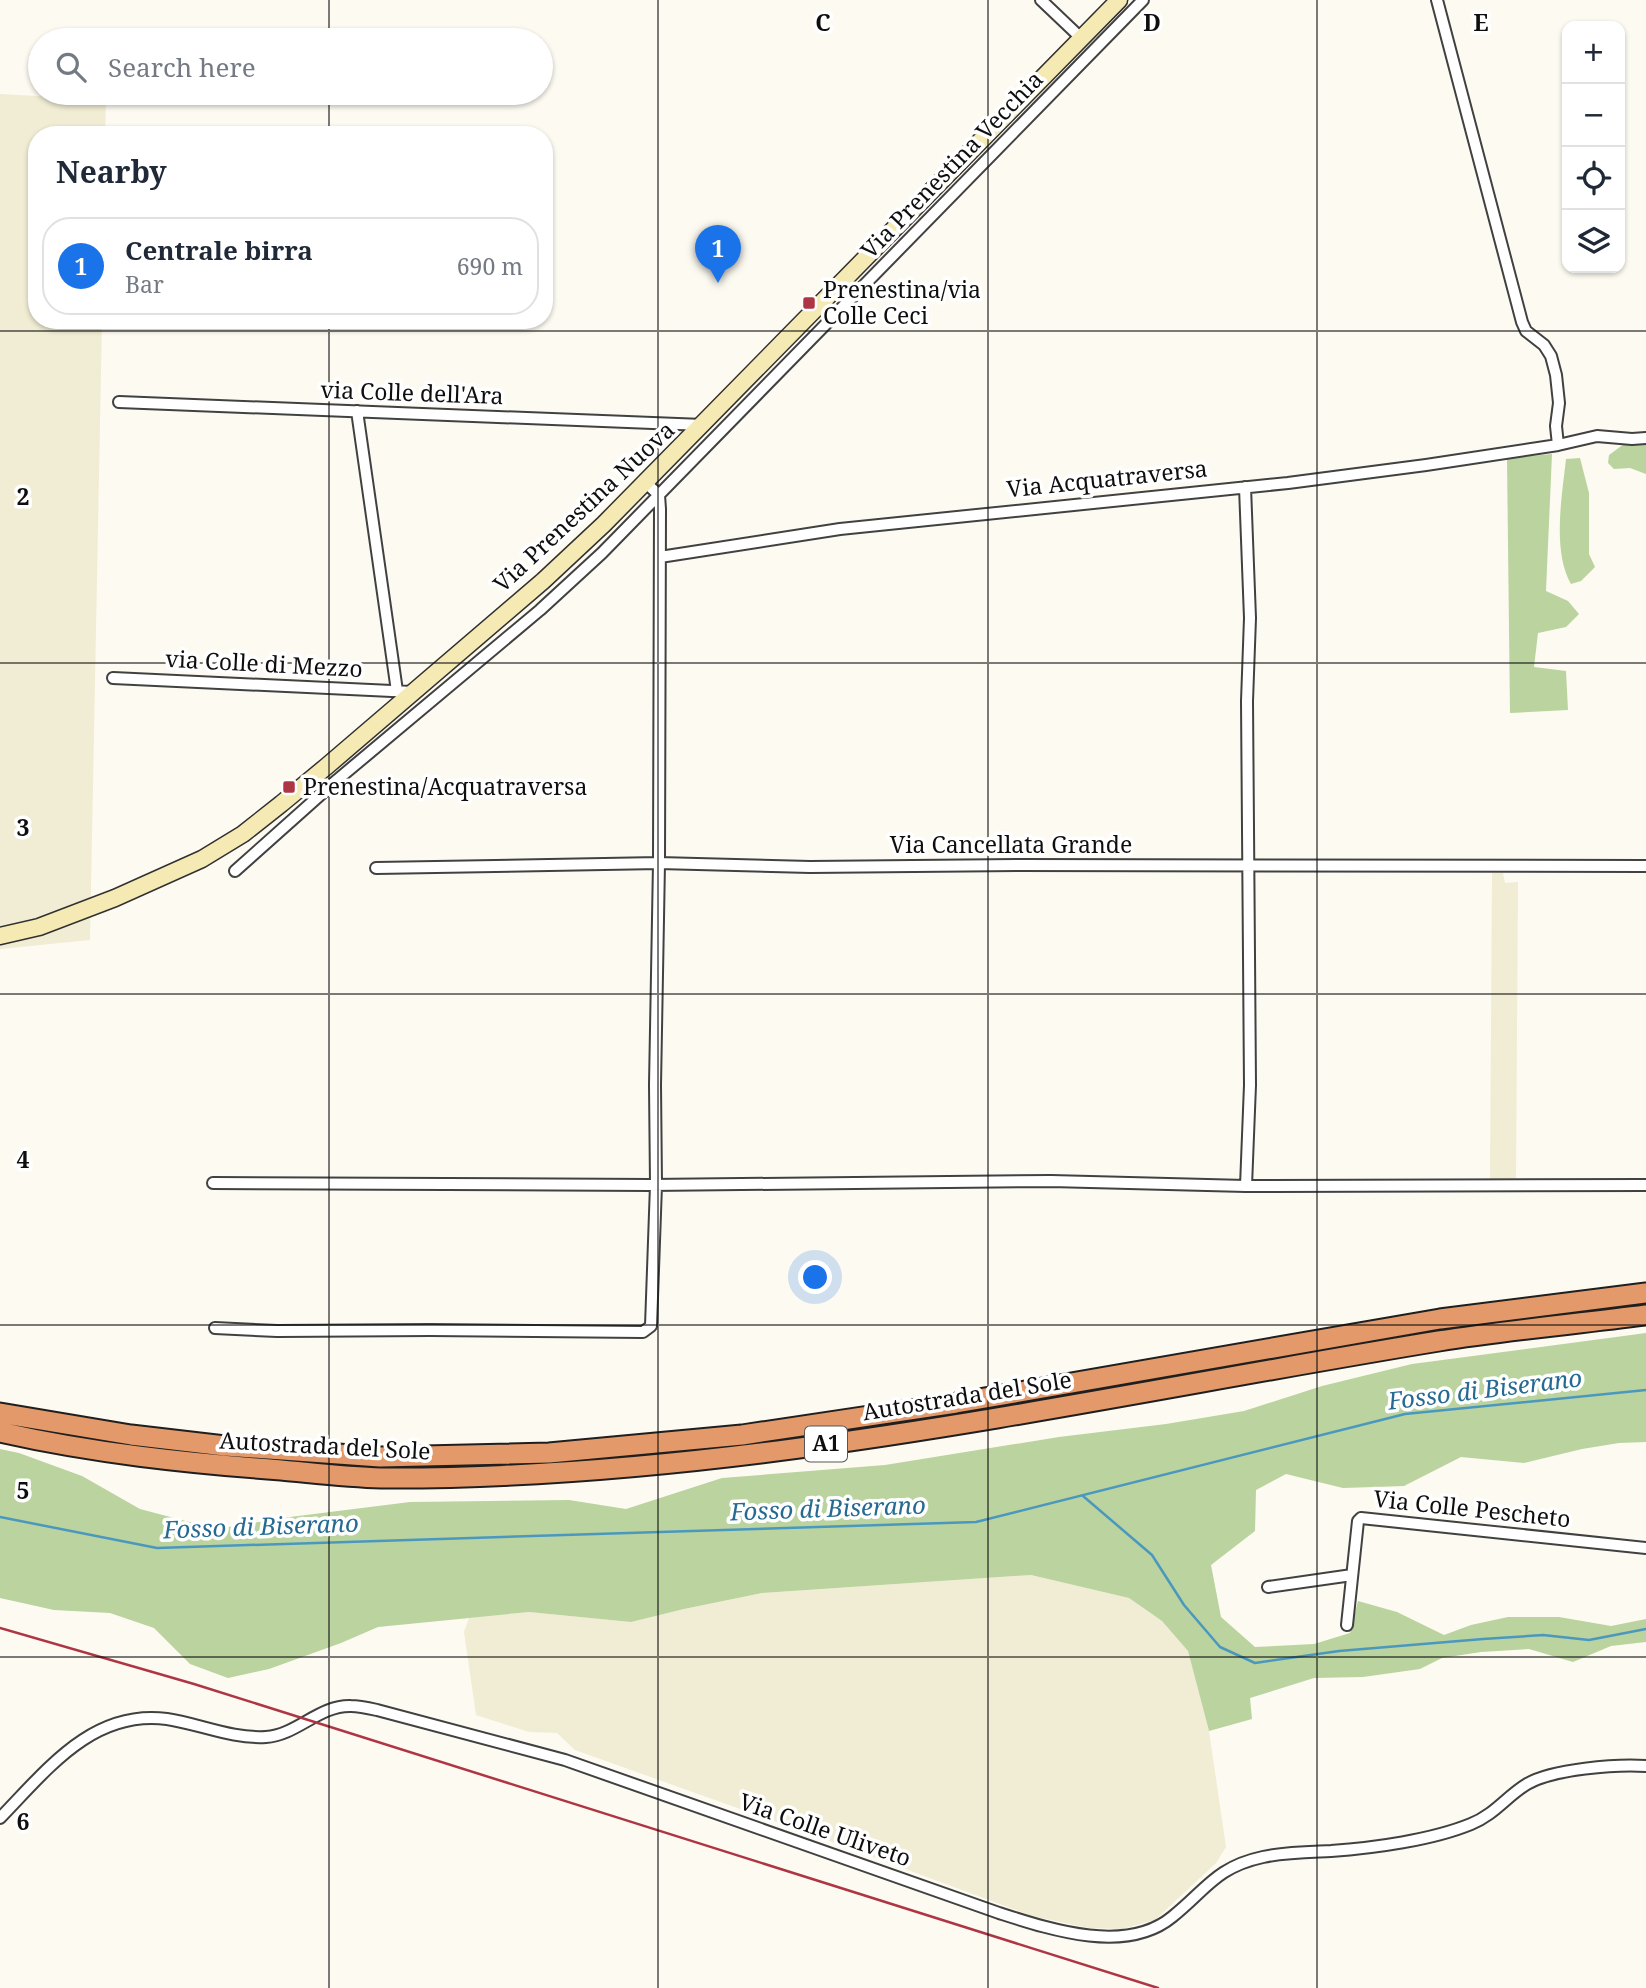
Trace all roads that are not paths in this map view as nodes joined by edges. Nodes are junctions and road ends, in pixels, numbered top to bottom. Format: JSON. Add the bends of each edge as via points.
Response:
{"nodes":[{"id":1,"x":1041,"y":0,"type":"edge"},
{"id":2,"x":1119,"y":0,"type":"edge"},
{"id":3,"x":1143,"y":0,"type":"edge"},
{"id":4,"x":1437,"y":0,"type":"edge"},
{"id":5,"x":1081,"y":38,"type":"junction"},
{"id":6,"x":119,"y":402,"type":"dead end"},
{"id":7,"x":357,"y":411,"type":"junction"},
{"id":8,"x":703,"y":425,"type":"junction"},
{"id":9,"x":1646,"y":439,"type":"edge"},
{"id":10,"x":1558,"y":445,"type":"junction"},
{"id":11,"x":646,"y":483,"type":"junction"},
{"id":12,"x":1245,"y":487,"type":"junction"},
{"id":13,"x":659,"y":495,"type":"junction"},
{"id":14,"x":660,"y":557,"type":"junction"},
{"id":15,"x":113,"y":678,"type":"dead end"},
{"id":16,"x":405,"y":691,"type":"junction"},
{"id":17,"x":659,"y":863,"type":"junction"},
{"id":18,"x":1248,"y":866,"type":"junction"},
{"id":19,"x":1646,"y":866,"type":"edge"},
{"id":20,"x":376,"y":868,"type":"dead end"},
{"id":21,"x":235,"y":871,"type":"dead end"},
{"id":22,"x":0,"y":936,"type":"edge"},
{"id":23,"x":213,"y":1183,"type":"dead end"},
{"id":24,"x":656,"y":1185,"type":"junction"},
{"id":25,"x":1646,"y":1185,"type":"edge"},
{"id":26,"x":1247,"y":1186,"type":"junction"},
{"id":27,"x":1646,"y":1293,"type":"edge"},
{"id":28,"x":1646,"y":1315,"type":"edge"},
{"id":29,"x":215,"y":1328,"type":"dead end"},
{"id":30,"x":0,"y":1413,"type":"edge"},
{"id":31,"x":0,"y":1432,"type":"edge"},
{"id":32,"x":1646,"y":1548,"type":"edge"},
{"id":33,"x":1352,"y":1575,"type":"junction"},
{"id":34,"x":1268,"y":1587,"type":"dead end"},
{"id":35,"x":1347,"y":1625,"type":"dead end"},
{"id":36,"x":1646,"y":1766,"type":"edge"},
{"id":37,"x":0,"y":1818,"type":"edge"}],
"edges":[{"from":1,"to":5,"type":"street"},
{"from":2,"to":5,"type":"main road","name":"Via Prenestina Nuova"},
{"from":3,"to":13,"type":"street","name":"Via Prenestina Vecchia"},
{"from":4,"to":10,"type":"street","via":[[1522,322],[1551,356],[1559,403]]},
{"from":5,"to":8,"type":"main road","name":"Via Prenestina Nuova"},
{"from":6,"to":7,"type":"street","name":"via Colle dell'Ara"},
{"from":7,"to":8,"type":"street","name":"via Colle dell'Ara"},
{"from":7,"to":16,"type":"street"},
{"from":8,"to":11,"type":"main road","name":"Via Prenestina Nuova"},
{"from":9,"to":10,"type":"street","name":"Via Acquatraversa","via":[[1597,436]]},
{"from":10,"to":12,"type":"street","name":"Via Acquatraversa"},
{"from":11,"to":13,"type":"street"},
{"from":11,"to":16,"type":"main road","name":"Via Prenestina Nuova","via":[[543,581]]},
{"from":12,"to":14,"type":"street","name":"Via Acquatraversa","via":[[840,529]]},
{"from":12,"to":18,"type":"street","via":[[1250,618]]},
{"from":13,"to":14,"type":"street"},
{"from":13,"to":21,"type":"street","name":"Via Prenestina Vecchia","via":[[540,610]]},
{"from":14,"to":17,"type":"street"},
{"from":15,"to":16,"type":"street","name":"via Colle di Mezzo"},
{"from":16,"to":22,"type":"main road","name":"Via Prenestina Nuova","via":[[281,804],[223,847],[92,908]]},
{"from":17,"to":18,"type":"street","name":"Via Cancellata Grande"},
{"from":17,"to":20,"type":"street","name":"Via Cancellata Grande"},
{"from":17,"to":24,"type":"street"},
{"from":18,"to":19,"type":"street","name":"Via Cancellata Grande"},
{"from":18,"to":26,"type":"street"},
{"from":23,"to":24,"type":"street"},
{"from":24,"to":26,"type":"street","via":[[1051,1181]]},
{"from":24,"to":29,"type":"street","via":[[652,1324],[646,1331]]},
{"from":25,"to":26,"type":"street"},
{"from":27,"to":30,"type":"highway","name":"Autostrada del Sole","number":"A1","via":[[1440,1319],[755,1433],[549,1453],[380,1457],[225,1446]]},
{"from":28,"to":31,"type":"highway","name":"Autostrada del Sole","number":"A1","via":[[1444,1340],[754,1454],[546,1474],[377,1478],[243,1468],[149,1458]]},
{"from":32,"to":33,"type":"street","name":"Via Colle Pescheto","via":[[1363,1518],[1358,1521]]},
{"from":33,"to":34,"type":"street"},
{"from":33,"to":35,"type":"street","name":"Via Colle Pescheto"},
{"from":36,"to":37,"type":"street","name":"Via Colle Uliveto","via":[[1597,1767],[1540,1778],[1489,1815],[1437,1834],[1242,1863],[1205,1885],[1160,1925],[1111,1937],[1039,1926],[565,1760],[348,1706],[266,1737],[168,1719],[113,1724],[69,1749]]}]}
